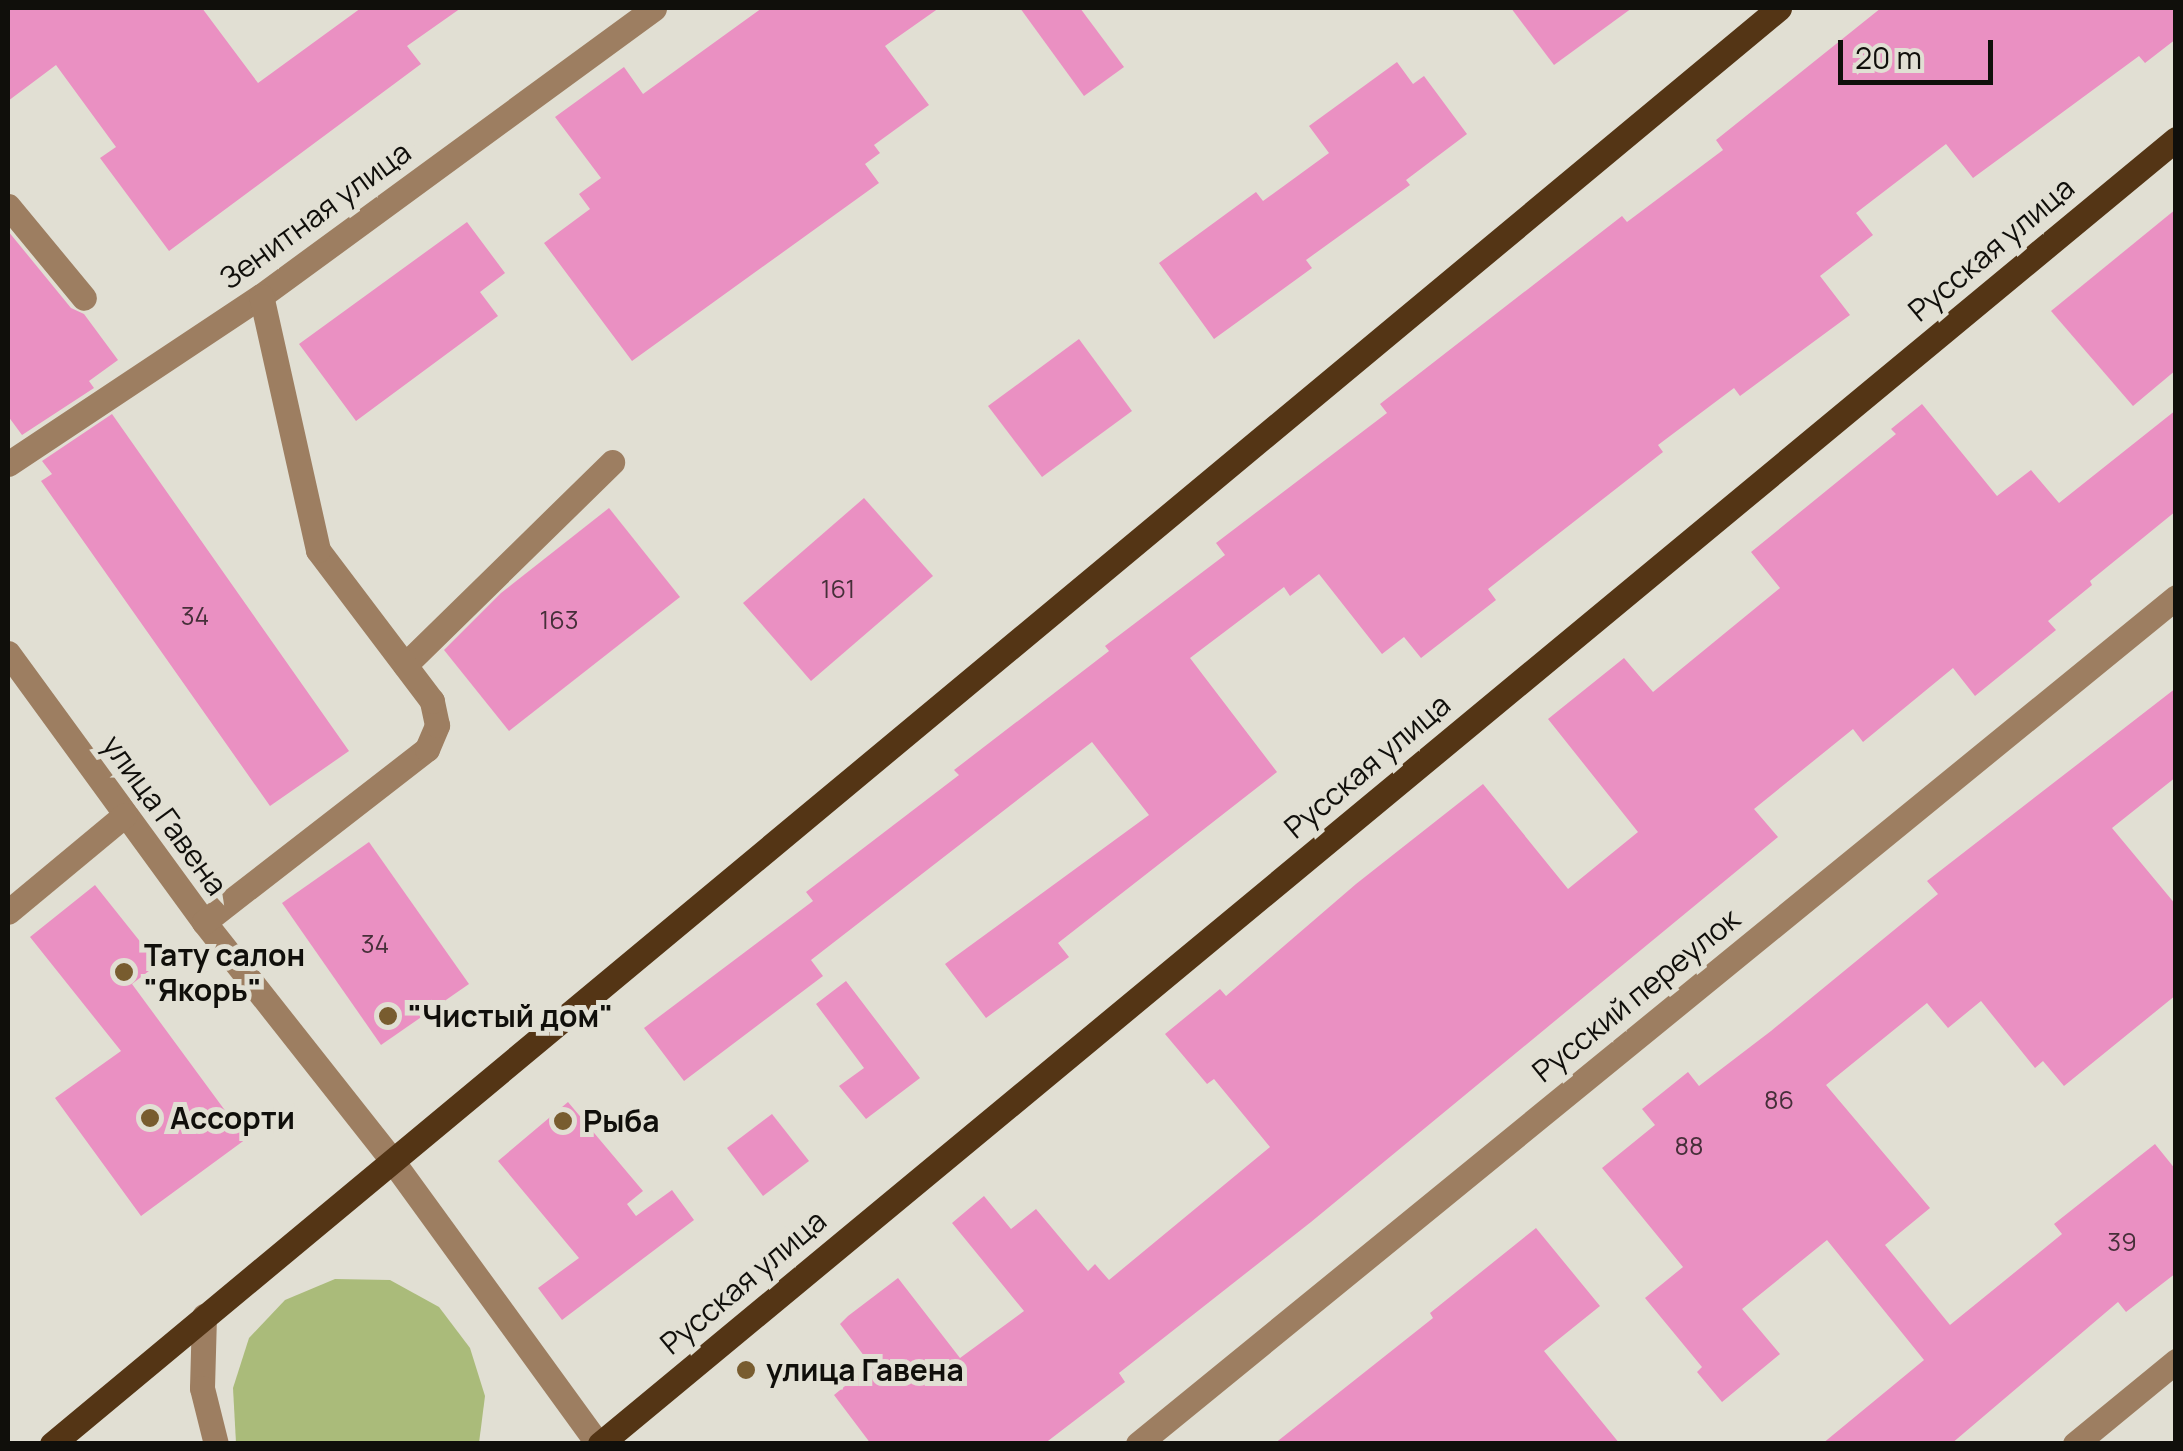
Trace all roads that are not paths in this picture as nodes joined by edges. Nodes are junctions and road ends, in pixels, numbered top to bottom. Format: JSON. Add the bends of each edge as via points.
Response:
{"nodes":[{"id":1,"x":654,"y":8,"type":"edge"},
{"id":2,"x":1779,"y":8,"type":"edge"},
{"id":3,"x":2176,"y":139,"type":"edge"},
{"id":4,"x":8,"y":206,"type":"edge"},
{"id":5,"x":261,"y":296,"type":"junction"},
{"id":6,"x":84,"y":298,"type":"dead end"},
{"id":7,"x":612,"y":462,"type":"dead end"},
{"id":8,"x":8,"y":464,"type":"edge"},
{"id":9,"x":2176,"y":598,"type":"edge"},
{"id":10,"x":8,"y":653,"type":"edge"},
{"id":11,"x":405,"y":665,"type":"junction"},
{"id":12,"x":125,"y":814,"type":"junction"},
{"id":13,"x":8,"y":912,"type":"edge"},
{"id":14,"x":204,"y":922,"type":"junction"},
{"id":15,"x":391,"y":1159,"type":"junction"},
{"id":16,"x":204,"y":1316,"type":"junction"},
{"id":17,"x":2176,"y":1361,"type":"edge"},
{"id":18,"x":52,"y":1444,"type":"edge"},
{"id":19,"x":216,"y":1444,"type":"edge"},
{"id":20,"x":599,"y":1444,"type":"edge"},
{"id":21,"x":1138,"y":1444,"type":"edge"},
{"id":22,"x":2075,"y":1444,"type":"edge"}],
"edges":[{"from":1,"to":5,"type":"street","name":"Зенитная улица"},
{"from":2,"to":15,"type":"main road"},
{"from":3,"to":20,"type":"main road","name":"Русская улица"},
{"from":4,"to":6,"type":"street"},
{"from":5,"to":8,"type":"street","name":"Зенитная улица"},
{"from":5,"to":11,"type":"street","via":[[318,550]]},
{"from":7,"to":11,"type":"street"},
{"from":9,"to":21,"type":"street","name":"Русский переулок"},
{"from":10,"to":12,"type":"street","name":"улица Гавена"},
{"from":11,"to":14,"type":"street","via":[[432,700],[437,725],[427,749]]},
{"from":12,"to":13,"type":"street"},
{"from":12,"to":14,"type":"street","name":"улица Гавена"},
{"from":14,"to":15,"type":"street","name":"улица Гавена"},
{"from":15,"to":16,"type":"main road"},
{"from":15,"to":20,"type":"street","name":"улица Гавена"},
{"from":16,"to":18,"type":"main road"},
{"from":16,"to":19,"type":"street","via":[[202,1388]]},
{"from":17,"to":22,"type":"street"}]}
